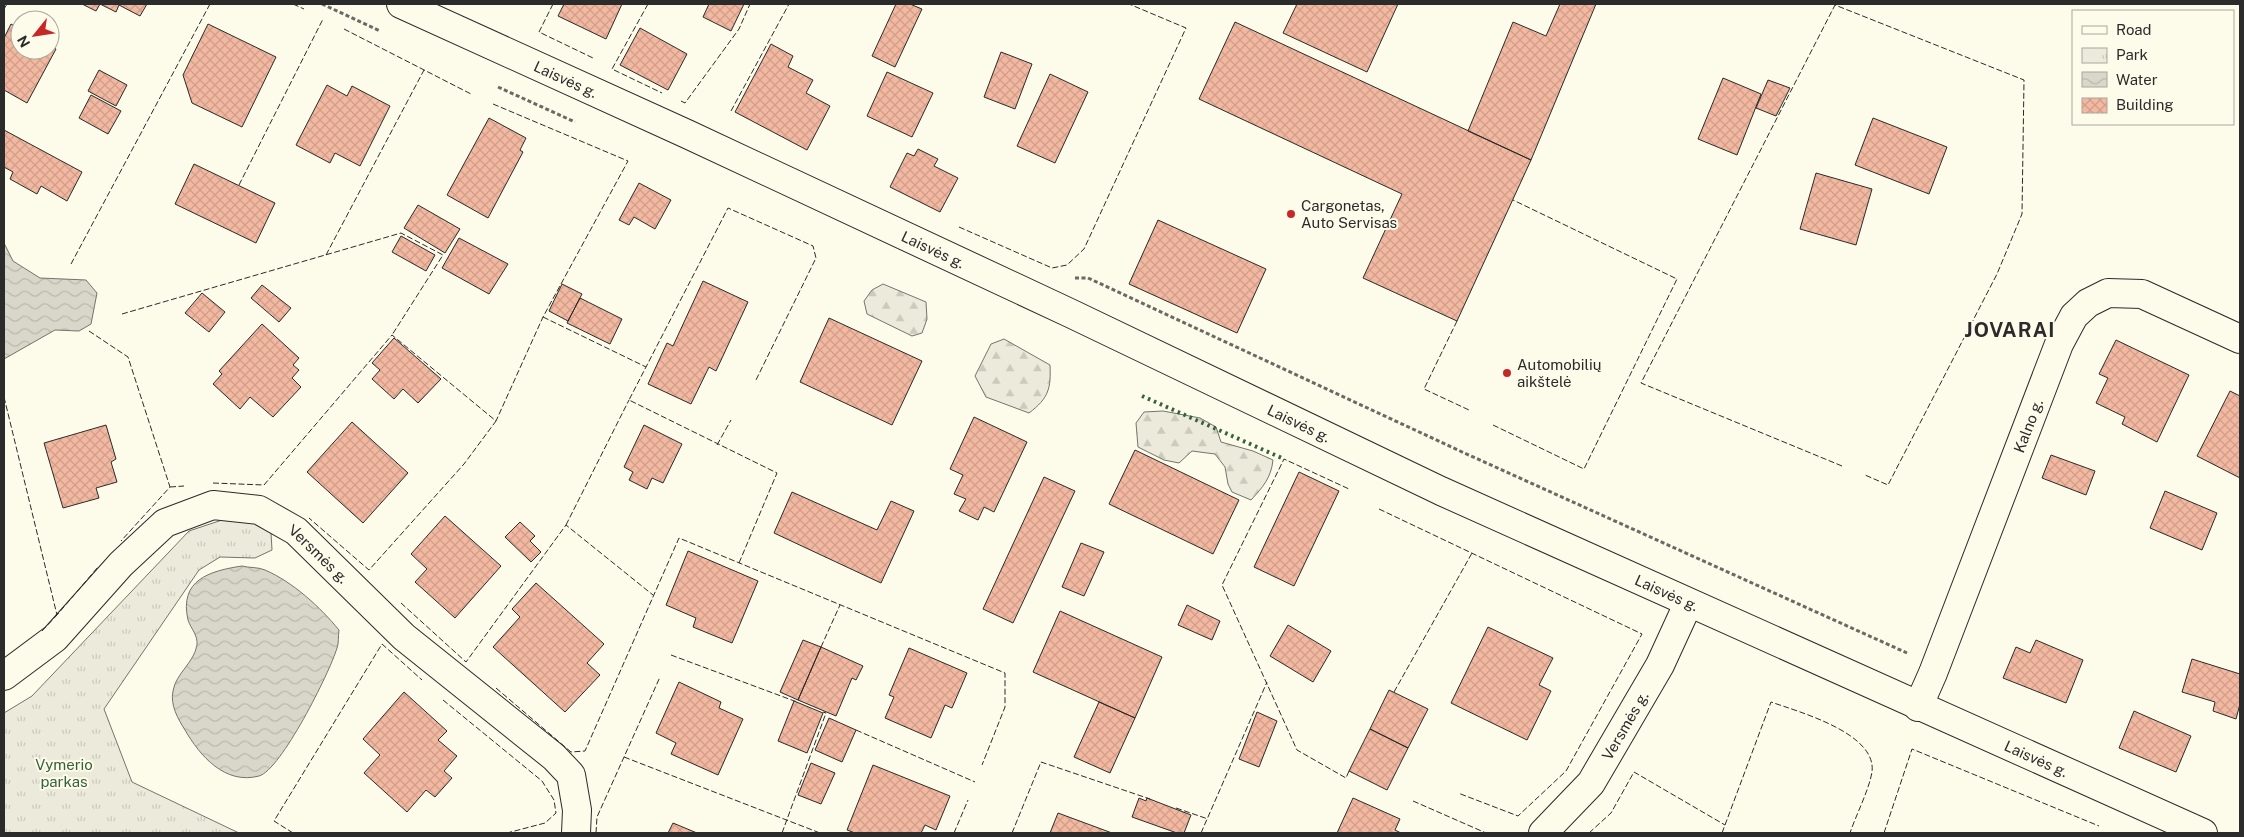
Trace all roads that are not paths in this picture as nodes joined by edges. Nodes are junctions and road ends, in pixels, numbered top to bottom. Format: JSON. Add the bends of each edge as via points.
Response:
{"nodes":[{"id":1,"x":401,"y":4,"type":"edge"},
{"id":2,"x":2240,"y":339,"type":"edge"},
{"id":3,"x":1688,"y":604,"type":"junction"},
{"id":4,"x":4,"y":676,"type":"edge"},
{"id":5,"x":1918,"y":707,"type":"junction"},
{"id":6,"x":576,"y":833,"type":"edge"},
{"id":7,"x":1543,"y":833,"type":"edge"},
{"id":8,"x":2202,"y":833,"type":"edge"}],
"edges":[{"from":1,"to":3,"type":"street","name":"Laisvės g.","via":[[687,134],[1072,314],[1441,492]]},
{"from":2,"to":5,"type":"street","name":"Kalno g.","via":[[2142,294],[2108,293],[2088,303],[2074,316],[2059,344]]},
{"from":3,"to":5,"type":"street","name":"Laisvės g."},
{"from":3,"to":7,"type":"street","name":"Versmės g.","via":[[1660,665],[1591,783]]},
{"from":4,"to":6,"type":"street","name":"Versmės g.","via":[[55,638],[121,564],[165,523],[213,505],[259,510],[296,531],[404,637],[554,757],[571,775],[577,810]]},
{"from":5,"to":8,"type":"street","name":"Laisvės g."}]}
